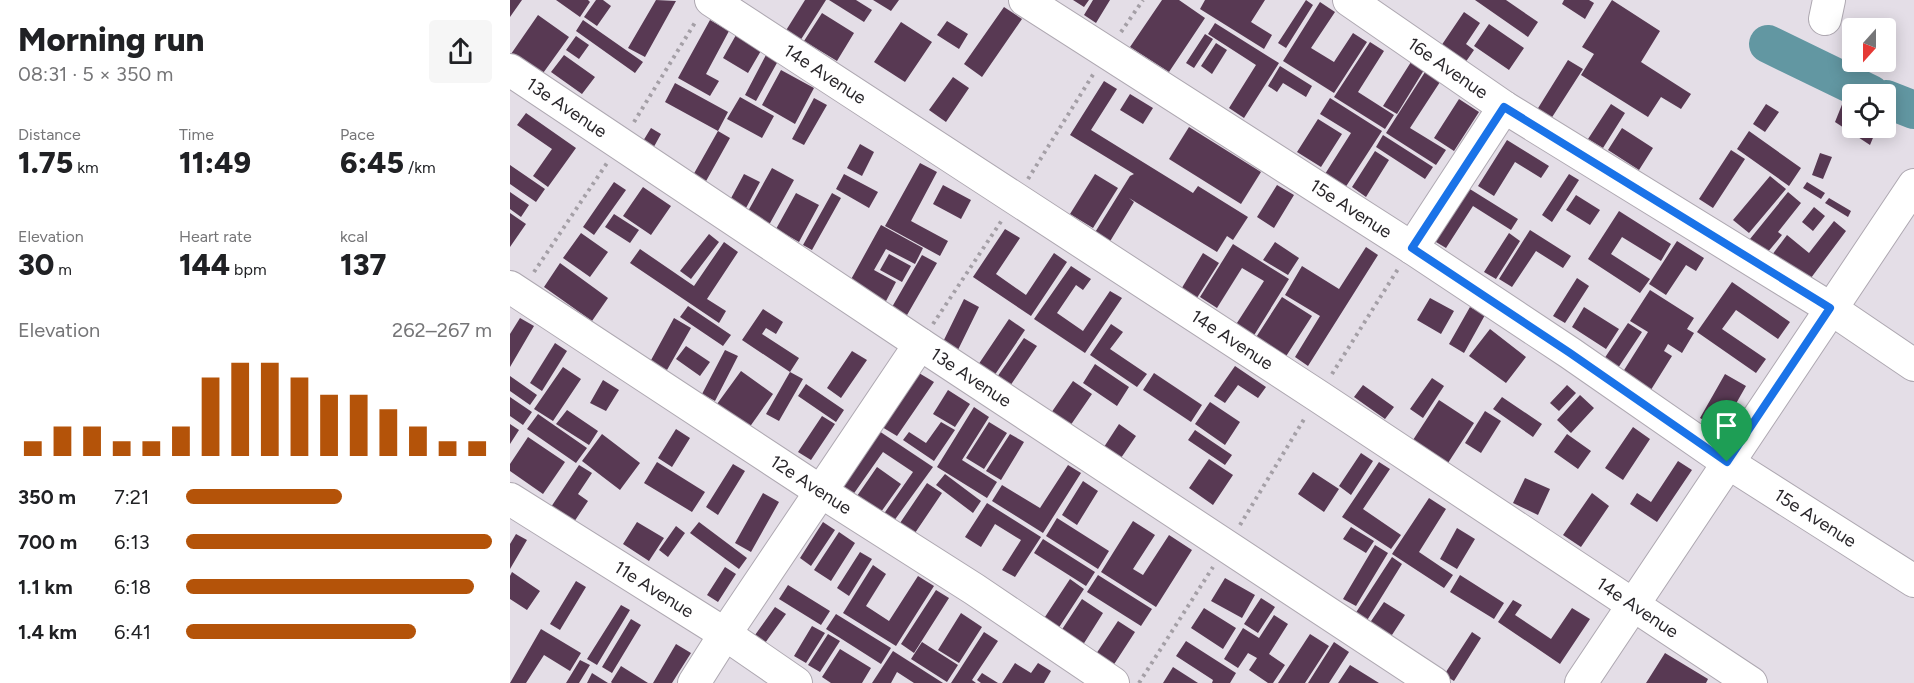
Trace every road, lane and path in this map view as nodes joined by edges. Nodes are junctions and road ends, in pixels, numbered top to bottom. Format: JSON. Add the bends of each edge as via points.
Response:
{"nodes":[{"id":1,"x":711,"y":0,"type":"edge"},
{"id":2,"x":1025,"y":0,"type":"edge"},
{"id":3,"x":1143,"y":0,"type":"edge"},
{"id":4,"x":1349,"y":0,"type":"edge"},
{"id":5,"x":1107,"y":53,"type":"junction"},
{"id":6,"x":510,"y":70,"type":"edge"},
{"id":7,"x":1504,"y":107,"type":"junction"},
{"id":8,"x":1914,"y":185,"type":"edge"},
{"id":9,"x":1017,"y":198,"type":"junction"},
{"id":10,"x":1412,"y":248,"type":"junction"},
{"id":11,"x":510,"y":287,"type":"edge"},
{"id":12,"x":1830,"y":308,"type":"junction"},
{"id":13,"x":920,"y":344,"type":"junction"},
{"id":14,"x":1914,"y":365,"type":"edge"},
{"id":15,"x":1727,"y":462,"type":"junction"},
{"id":16,"x":820,"y":491,"type":"junction"},
{"id":17,"x":510,"y":499,"type":"edge"},
{"id":18,"x":1226,"y":547,"type":"junction"},
{"id":19,"x":1914,"y":581,"type":"edge"},
{"id":20,"x":1633,"y":604,"type":"junction"},
{"id":21,"x":725,"y":634,"type":"junction"},
{"id":22,"x":694,"y":683,"type":"edge"},
{"id":23,"x":796,"y":683,"type":"edge"},
{"id":24,"x":1113,"y":683,"type":"edge"},
{"id":25,"x":1139,"y":683,"type":"edge"},
{"id":26,"x":1434,"y":683,"type":"edge"},
{"id":27,"x":1581,"y":683,"type":"edge"},
{"id":28,"x":1751,"y":683,"type":"edge"}],
"edges":[{"from":1,"to":9,"type":"street","name":"14e Avenue"},
{"from":2,"to":5,"type":"street","name":"15e Avenue"},
{"from":3,"to":5,"type":"path"},
{"from":4,"to":7,"type":"street","name":"16e Avenue"},
{"from":5,"to":9,"type":"path"},
{"from":5,"to":10,"type":"street","name":"15e Avenue"},
{"from":6,"to":13,"type":"street","name":"13e Avenue"},
{"from":7,"to":10,"type":"street"},
{"from":7,"to":12,"type":"street","name":"16e Avenue"},
{"from":8,"to":12,"type":"street"},
{"from":9,"to":13,"type":"path"},
{"from":9,"to":20,"type":"street","name":"14e Avenue"},
{"from":10,"to":15,"type":"street","name":"15e Avenue"},
{"from":11,"to":16,"type":"street","name":"12e Avenue"},
{"from":12,"to":14,"type":"street","name":"16e Avenue"},
{"from":12,"to":15,"type":"street"},
{"from":13,"to":16,"type":"street"},
{"from":13,"to":18,"type":"street","name":"13e Avenue"},
{"from":15,"to":19,"type":"street","name":"15e Avenue"},
{"from":15,"to":20,"type":"street"},
{"from":16,"to":21,"type":"street"},
{"from":16,"to":24,"type":"street","name":"12e Avenue"},
{"from":17,"to":21,"type":"street","name":"11e Avenue"},
{"from":18,"to":25,"type":"path"},
{"from":18,"to":26,"type":"street","name":"13e Avenue"},
{"from":20,"to":27,"type":"street"},
{"from":20,"to":28,"type":"street","name":"14e Avenue"},
{"from":21,"to":22,"type":"street"},
{"from":21,"to":23,"type":"street","name":"11e Avenue"}]}
